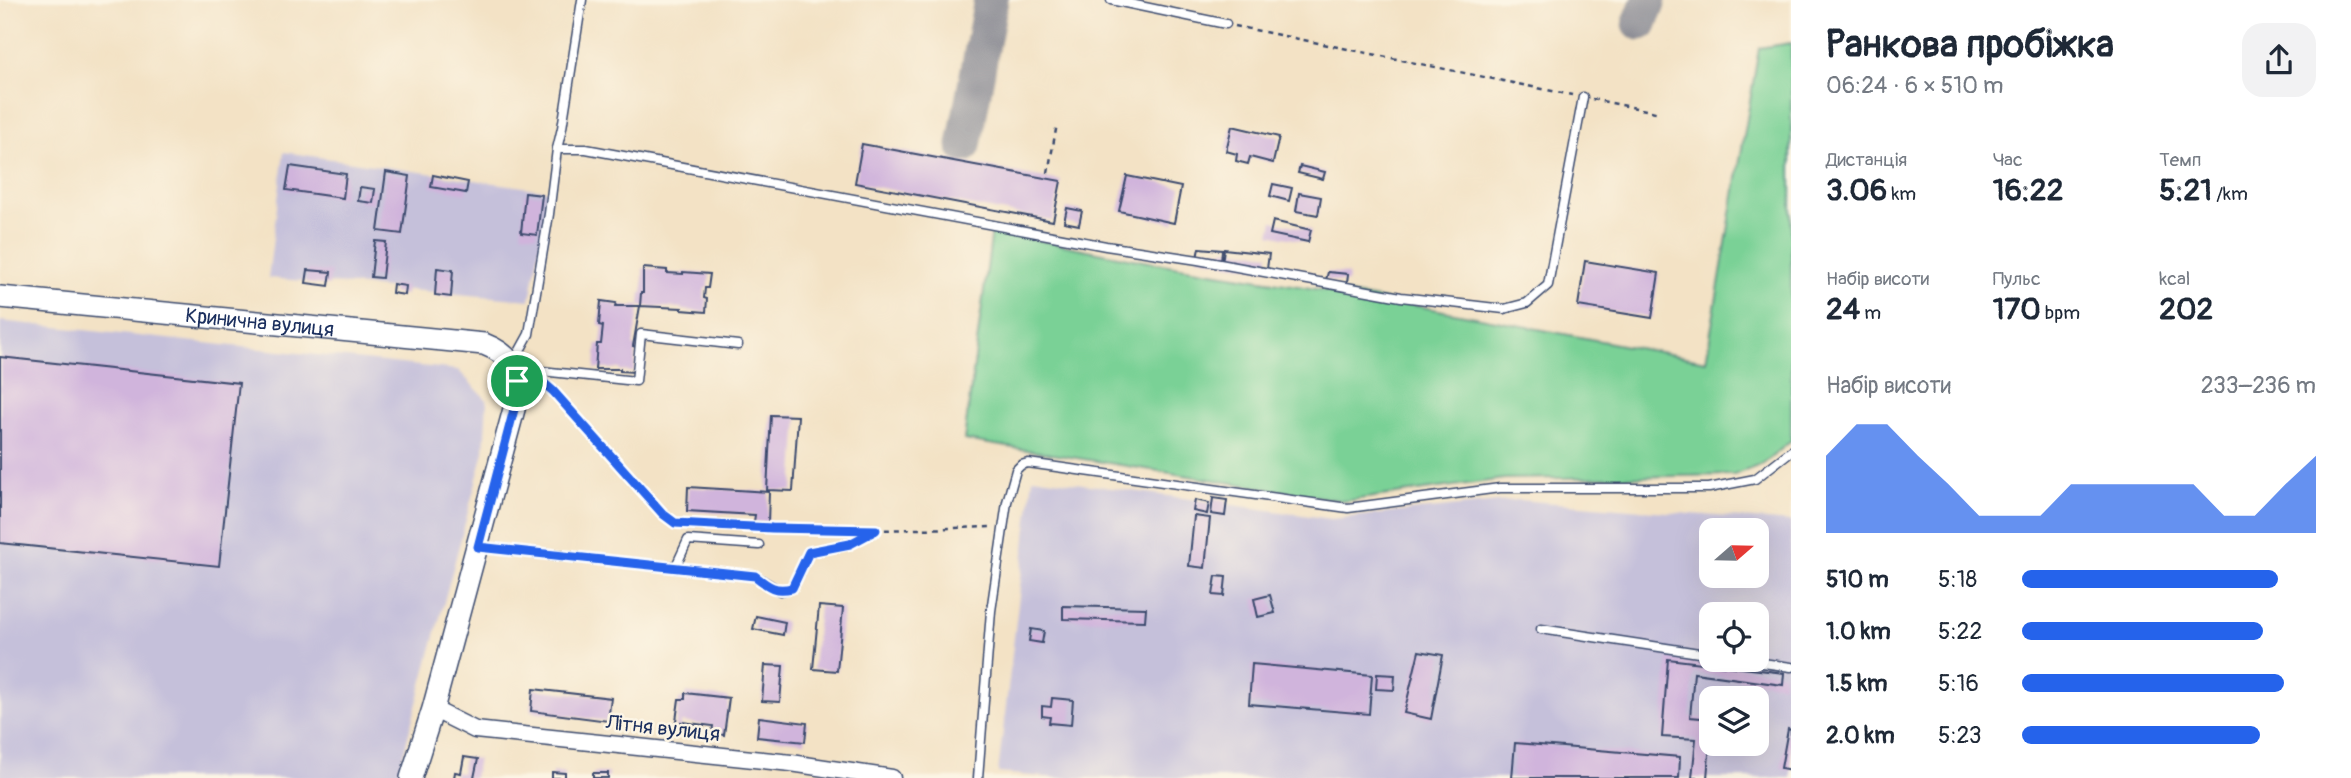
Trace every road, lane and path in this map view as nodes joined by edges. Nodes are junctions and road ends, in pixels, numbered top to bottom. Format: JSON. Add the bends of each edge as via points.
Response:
{"nodes":[{"id":1,"x":582,"y":0,"type":"edge"},
{"id":2,"x":1111,"y":0,"type":"edge"},
{"id":3,"x":1226,"y":24,"type":"joint"},
{"id":4,"x":1583,"y":97,"type":"junction"},
{"id":5,"x":1660,"y":113,"type":"dead end"},
{"id":6,"x":1057,"y":124,"type":"dead end"},
{"id":7,"x":557,"y":149,"type":"junction"},
{"id":8,"x":1048,"y":173,"type":"dead end"},
{"id":9,"x":0,"y":297,"type":"edge"},
{"id":10,"x":738,"y":345,"type":"dead end"},
{"id":11,"x":521,"y":374,"type":"junction"},
{"id":12,"x":1791,"y":451,"type":"edge"},
{"id":13,"x":1004,"y":527,"type":"junction"},
{"id":14,"x":876,"y":530,"type":"junction"},
{"id":15,"x":760,"y":545,"type":"dead end"},
{"id":16,"x":478,"y":547,"type":"junction"},
{"id":17,"x":809,"y":552,"type":"joint"},
{"id":18,"x":675,"y":568,"type":"junction"},
{"id":19,"x":1541,"y":628,"type":"dead end"},
{"id":20,"x":1699,"y":653,"type":"edge"},
{"id":21,"x":1769,"y":664,"type":"edge"},
{"id":22,"x":1791,"y":667,"type":"edge"},
{"id":23,"x":433,"y":709,"type":"junction"},
{"id":24,"x":411,"y":778,"type":"edge"},
{"id":25,"x":892,"y":778,"type":"edge"},
{"id":26,"x":978,"y":778,"type":"edge"}],
"edges":[{"from":1,"to":7,"type":"lane"},
{"from":2,"to":3,"type":"lane"},
{"from":3,"to":4,"type":"path"},
{"from":4,"to":5,"type":"path"},
{"from":4,"to":7,"type":"lane","via":[[1548,285],[1527,303],[1504,309],[1401,297],[586,149]]},
{"from":6,"to":8,"type":"path"},
{"from":7,"to":11,"type":"lane"},
{"from":9,"to":11,"type":"street","name":"Кринична вулиця","via":[[484,344],[502,351]]},
{"from":10,"to":11,"type":"lane","via":[[641,334],[636,381],[561,372]]},
{"from":11,"to":14,"type":"path","via":[[553,391],[675,523]]},
{"from":11,"to":16,"type":"street"},
{"from":12,"to":13,"type":"lane","via":[[1755,478],[1709,488],[1500,488],[1348,508],[1028,463],[1016,470]]},
{"from":13,"to":14,"type":"path"},
{"from":13,"to":26,"type":"lane","via":[[990,611]]},
{"from":14,"to":17,"type":"path","via":[[850,544]]},
{"from":15,"to":18,"type":"lane","via":[[688,540]]},
{"from":16,"to":18,"type":"lane"},
{"from":16,"to":23,"type":"street"},
{"from":17,"to":18,"type":"lane","via":[[792,588],[780,591],[755,576]]},
{"from":19,"to":20,"type":"lane"},
{"from":21,"to":22,"type":"lane"},
{"from":23,"to":24,"type":"street"},
{"from":23,"to":25,"type":"street","name":"Літня вулиця","via":[[475,730]]}]}
